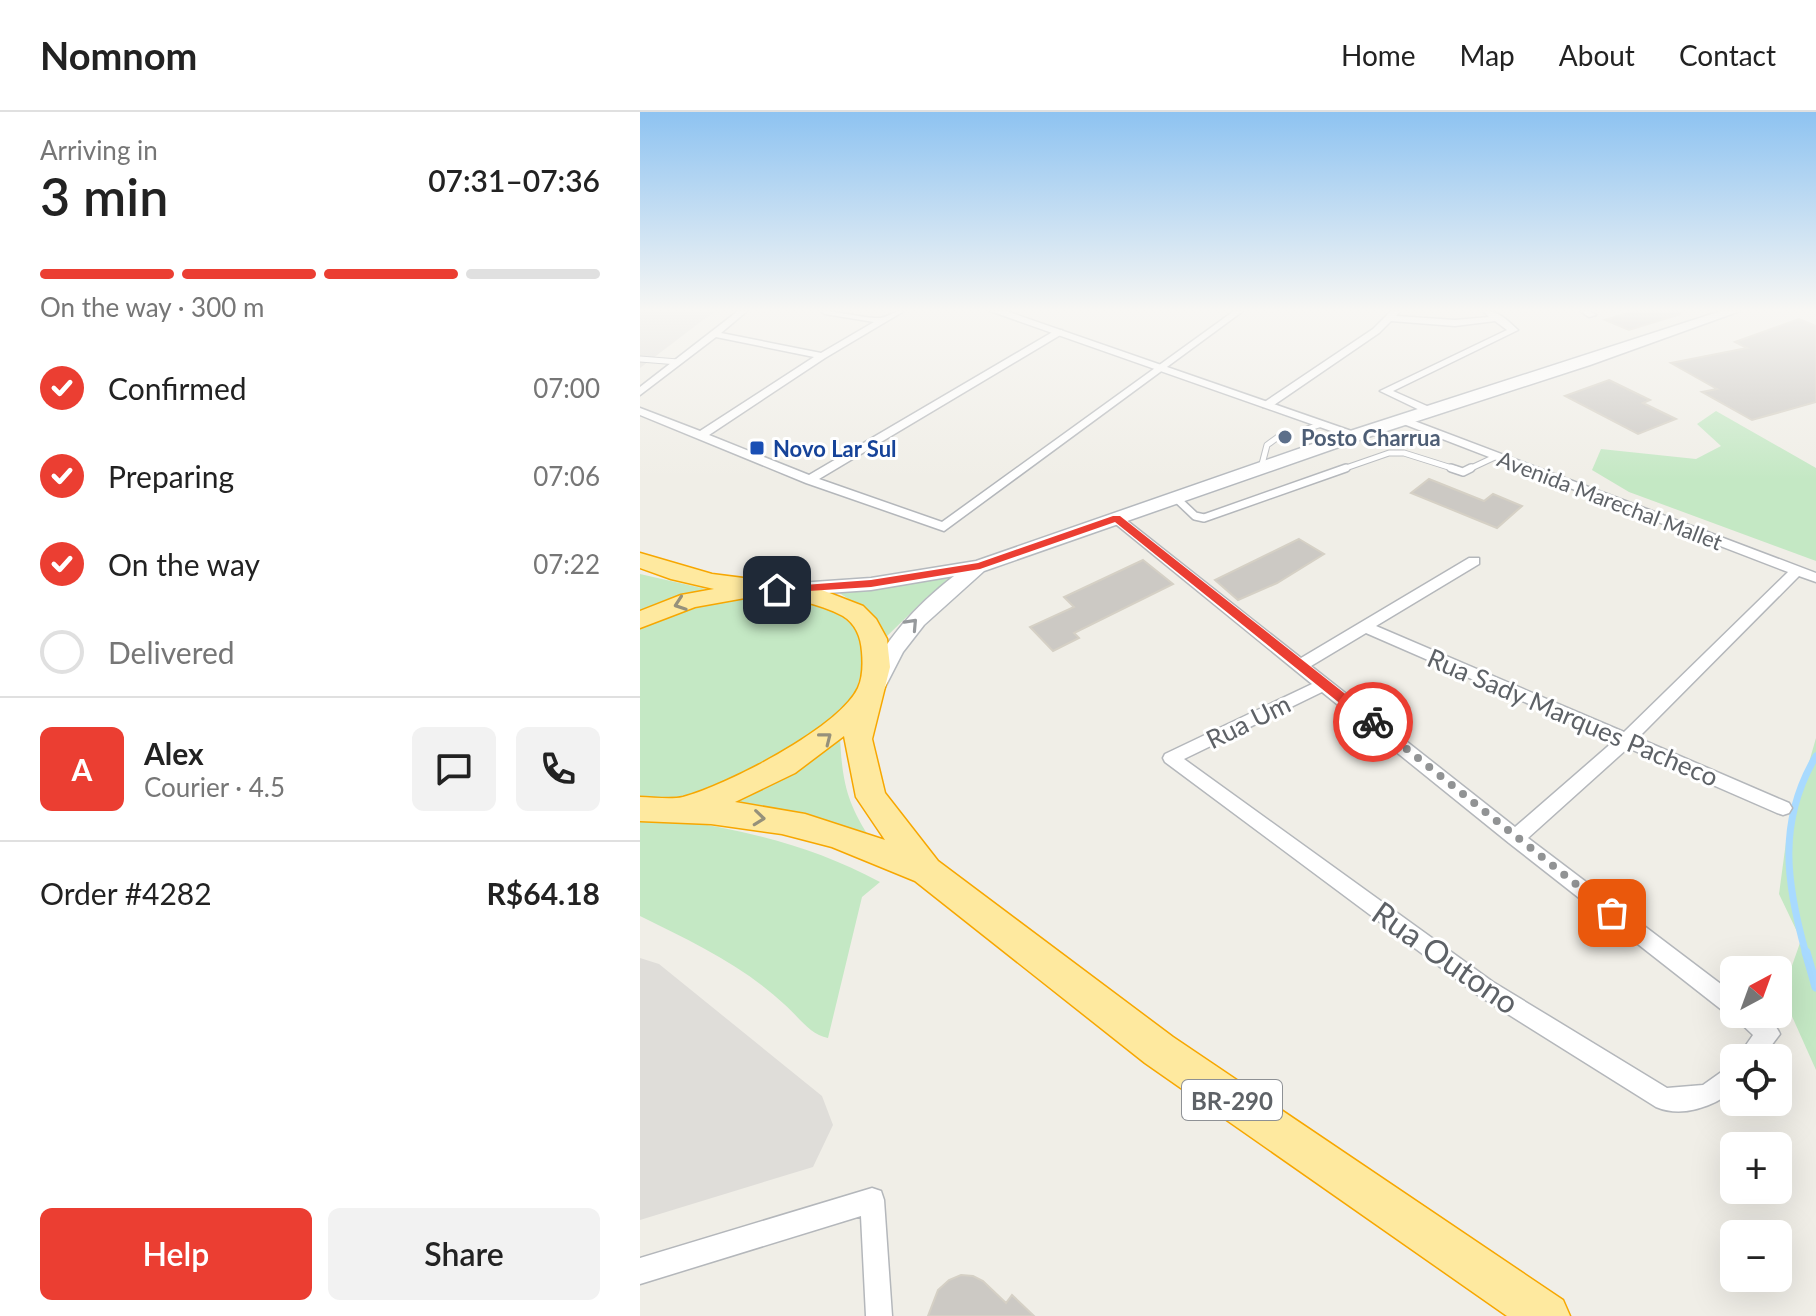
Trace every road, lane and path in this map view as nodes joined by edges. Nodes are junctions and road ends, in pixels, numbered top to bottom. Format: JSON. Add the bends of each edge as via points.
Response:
{"nodes":[{"id":1,"x":671,"y":367,"type":"edge"},
{"id":2,"x":805,"y":367,"type":"edge"},
{"id":3,"x":1000,"y":367,"type":"edge"},
{"id":4,"x":1320,"y":367,"type":"edge"},
{"id":5,"x":1435,"y":367,"type":"edge"},
{"id":6,"x":1566,"y":367,"type":"edge"},
{"id":7,"x":1161,"y":368,"type":"joint"},
{"id":8,"x":640,"y":392,"type":"edge"},
{"id":9,"x":1267,"y":405,"type":"junction"},
{"id":10,"x":640,"y":411,"type":"edge"},
{"id":11,"x":1432,"y":412,"type":"junction"},
{"id":12,"x":1405,"y":421,"type":"junction"},
{"id":13,"x":1322,"y":424,"type":"junction"},
{"id":14,"x":1307,"y":429,"type":"dead end"},
{"id":15,"x":1356,"y":435,"type":"junction"},
{"id":16,"x":699,"y":437,"type":"junction"},
{"id":17,"x":1278,"y":437,"type":"dead end"},
{"id":18,"x":1497,"y":456,"type":"junction"},
{"id":19,"x":1261,"y":468,"type":"junction"},
{"id":20,"x":810,"y":480,"type":"junction"},
{"id":21,"x":1176,"y":498,"type":"junction"},
{"id":22,"x":1116,"y":518,"type":"junction"},
{"id":23,"x":640,"y":560,"type":"edge"},
{"id":24,"x":1474,"y":561,"type":"dead end"},
{"id":25,"x":980,"y":566,"type":"junction"},
{"id":26,"x":1797,"y":571,"type":"junction"},
{"id":27,"x":1816,"y":578,"type":"edge"},
{"id":28,"x":777,"y":590,"type":"junction"},
{"id":29,"x":640,"y":620,"type":"edge"},
{"id":30,"x":1363,"y":626,"type":"junction"},
{"id":31,"x":1301,"y":665,"type":"junction"},
{"id":32,"x":1325,"y":684,"type":"junction"},
{"id":33,"x":873,"y":691,"type":"junction"},
{"id":34,"x":1626,"y":740,"type":"junction"},
{"id":35,"x":1171,"y":758,"type":"joint"},
{"id":36,"x":1783,"y":808,"type":"dead end"},
{"id":37,"x":640,"y":809,"type":"edge"},
{"id":38,"x":682,"y":809,"type":"junction"},
{"id":39,"x":1515,"y":838,"type":"junction"},
{"id":40,"x":926,"y":871,"type":"junction"},
{"id":41,"x":1720,"y":996,"type":"edge"},
{"id":42,"x":1761,"y":1028,"type":"edge"},
{"id":43,"x":1760,"y":1044,"type":"edge"},
{"id":44,"x":1720,"y":1089,"type":"edge"},
{"id":45,"x":640,"y":1271,"type":"edge"},
{"id":46,"x":879,"y":1316,"type":"edge"},
{"id":47,"x":1547,"y":1316,"type":"edge"}],
"edges":[{"from":1,"to":8,"type":"street"},
{"from":2,"to":16,"type":"street"},
{"from":3,"to":20,"type":"street"},
{"from":4,"to":9,"type":"street"},
{"from":5,"to":11,"type":"street","via":[[1385,391]]},
{"from":6,"to":11,"type":"main road"},
{"from":7,"to":9,"type":"street"},
{"from":7,"to":20,"type":"street","via":[[944,527]]},
{"from":9,"to":13,"type":"street"},
{"from":10,"to":16,"type":"street"},
{"from":11,"to":12,"type":"main road"},
{"from":12,"to":15,"type":"main road"},
{"from":12,"to":18,"type":"street","name":"Avenida Marechal Mallet"},
{"from":13,"to":14,"type":"lane"},
{"from":13,"to":15,"type":"street"},
{"from":15,"to":19,"type":"main road"},
{"from":16,"to":20,"type":"street"},
{"from":17,"to":19,"type":"lane","via":[[1267,445]]},
{"from":18,"to":21,"type":"lane","via":[[1463,472],[1389,453],[1204,518]]},
{"from":18,"to":26,"type":"street","name":"Avenida Marechal Mallet"},
{"from":19,"to":21,"type":"main road"},
{"from":21,"to":22,"type":"main road"},
{"from":22,"to":25,"type":"main road"},
{"from":22,"to":31,"type":"street"},
{"from":23,"to":28,"type":"highway","number":"BR-290","via":[[679,574]]},
{"from":24,"to":30,"type":"street"},
{"from":25,"to":28,"type":"main road","via":[[871,584]]},
{"from":33,"to":25,"type":"main road","one_way":true,"via":[[903,633]]},
{"from":26,"to":27,"type":"street","name":"Avenida Marechal Mallet"},
{"from":26,"to":34,"type":"street"},
{"from":28,"to":29,"type":"highway","one_way":true,"via":[[690,600]]},
{"from":28,"to":33,"type":"highway","number":"BR-290","via":[[830,599],[861,619],[874,639]]},
{"from":30,"to":31,"type":"street"},
{"from":30,"to":34,"type":"street","name":"Rua Sady Marques Pacheco"},
{"from":31,"to":32,"type":"street"},
{"from":32,"to":35,"type":"street","name":"Rua Um"},
{"from":32,"to":39,"type":"street"},
{"from":38,"to":33,"type":"highway","one_way":true,"via":[[803,756],[837,730]]},
{"from":33,"to":40,"type":"highway","number":"BR-290","via":[[858,739],[871,797]]},
{"from":34,"to":36,"type":"street","name":"Rua Sady Marques Pacheco"},
{"from":34,"to":39,"type":"street"},
{"from":35,"to":44,"type":"street","name":"Rua Outono","via":[[1486,989],[1664,1099],[1691,1101]]},
{"from":37,"to":38,"type":"highway","number":"BR-290"},
{"from":38,"to":40,"type":"highway","number":"BR-290","one_way":true,"via":[[791,823]]},
{"from":39,"to":41,"type":"street"},
{"from":40,"to":47,"type":"highway","number":"BR-290","via":[[1159,1050]]},
{"from":42,"to":43,"type":"street","via":[[1769,1034]]},
{"from":45,"to":46,"type":"street","via":[[872,1200]]}]}
